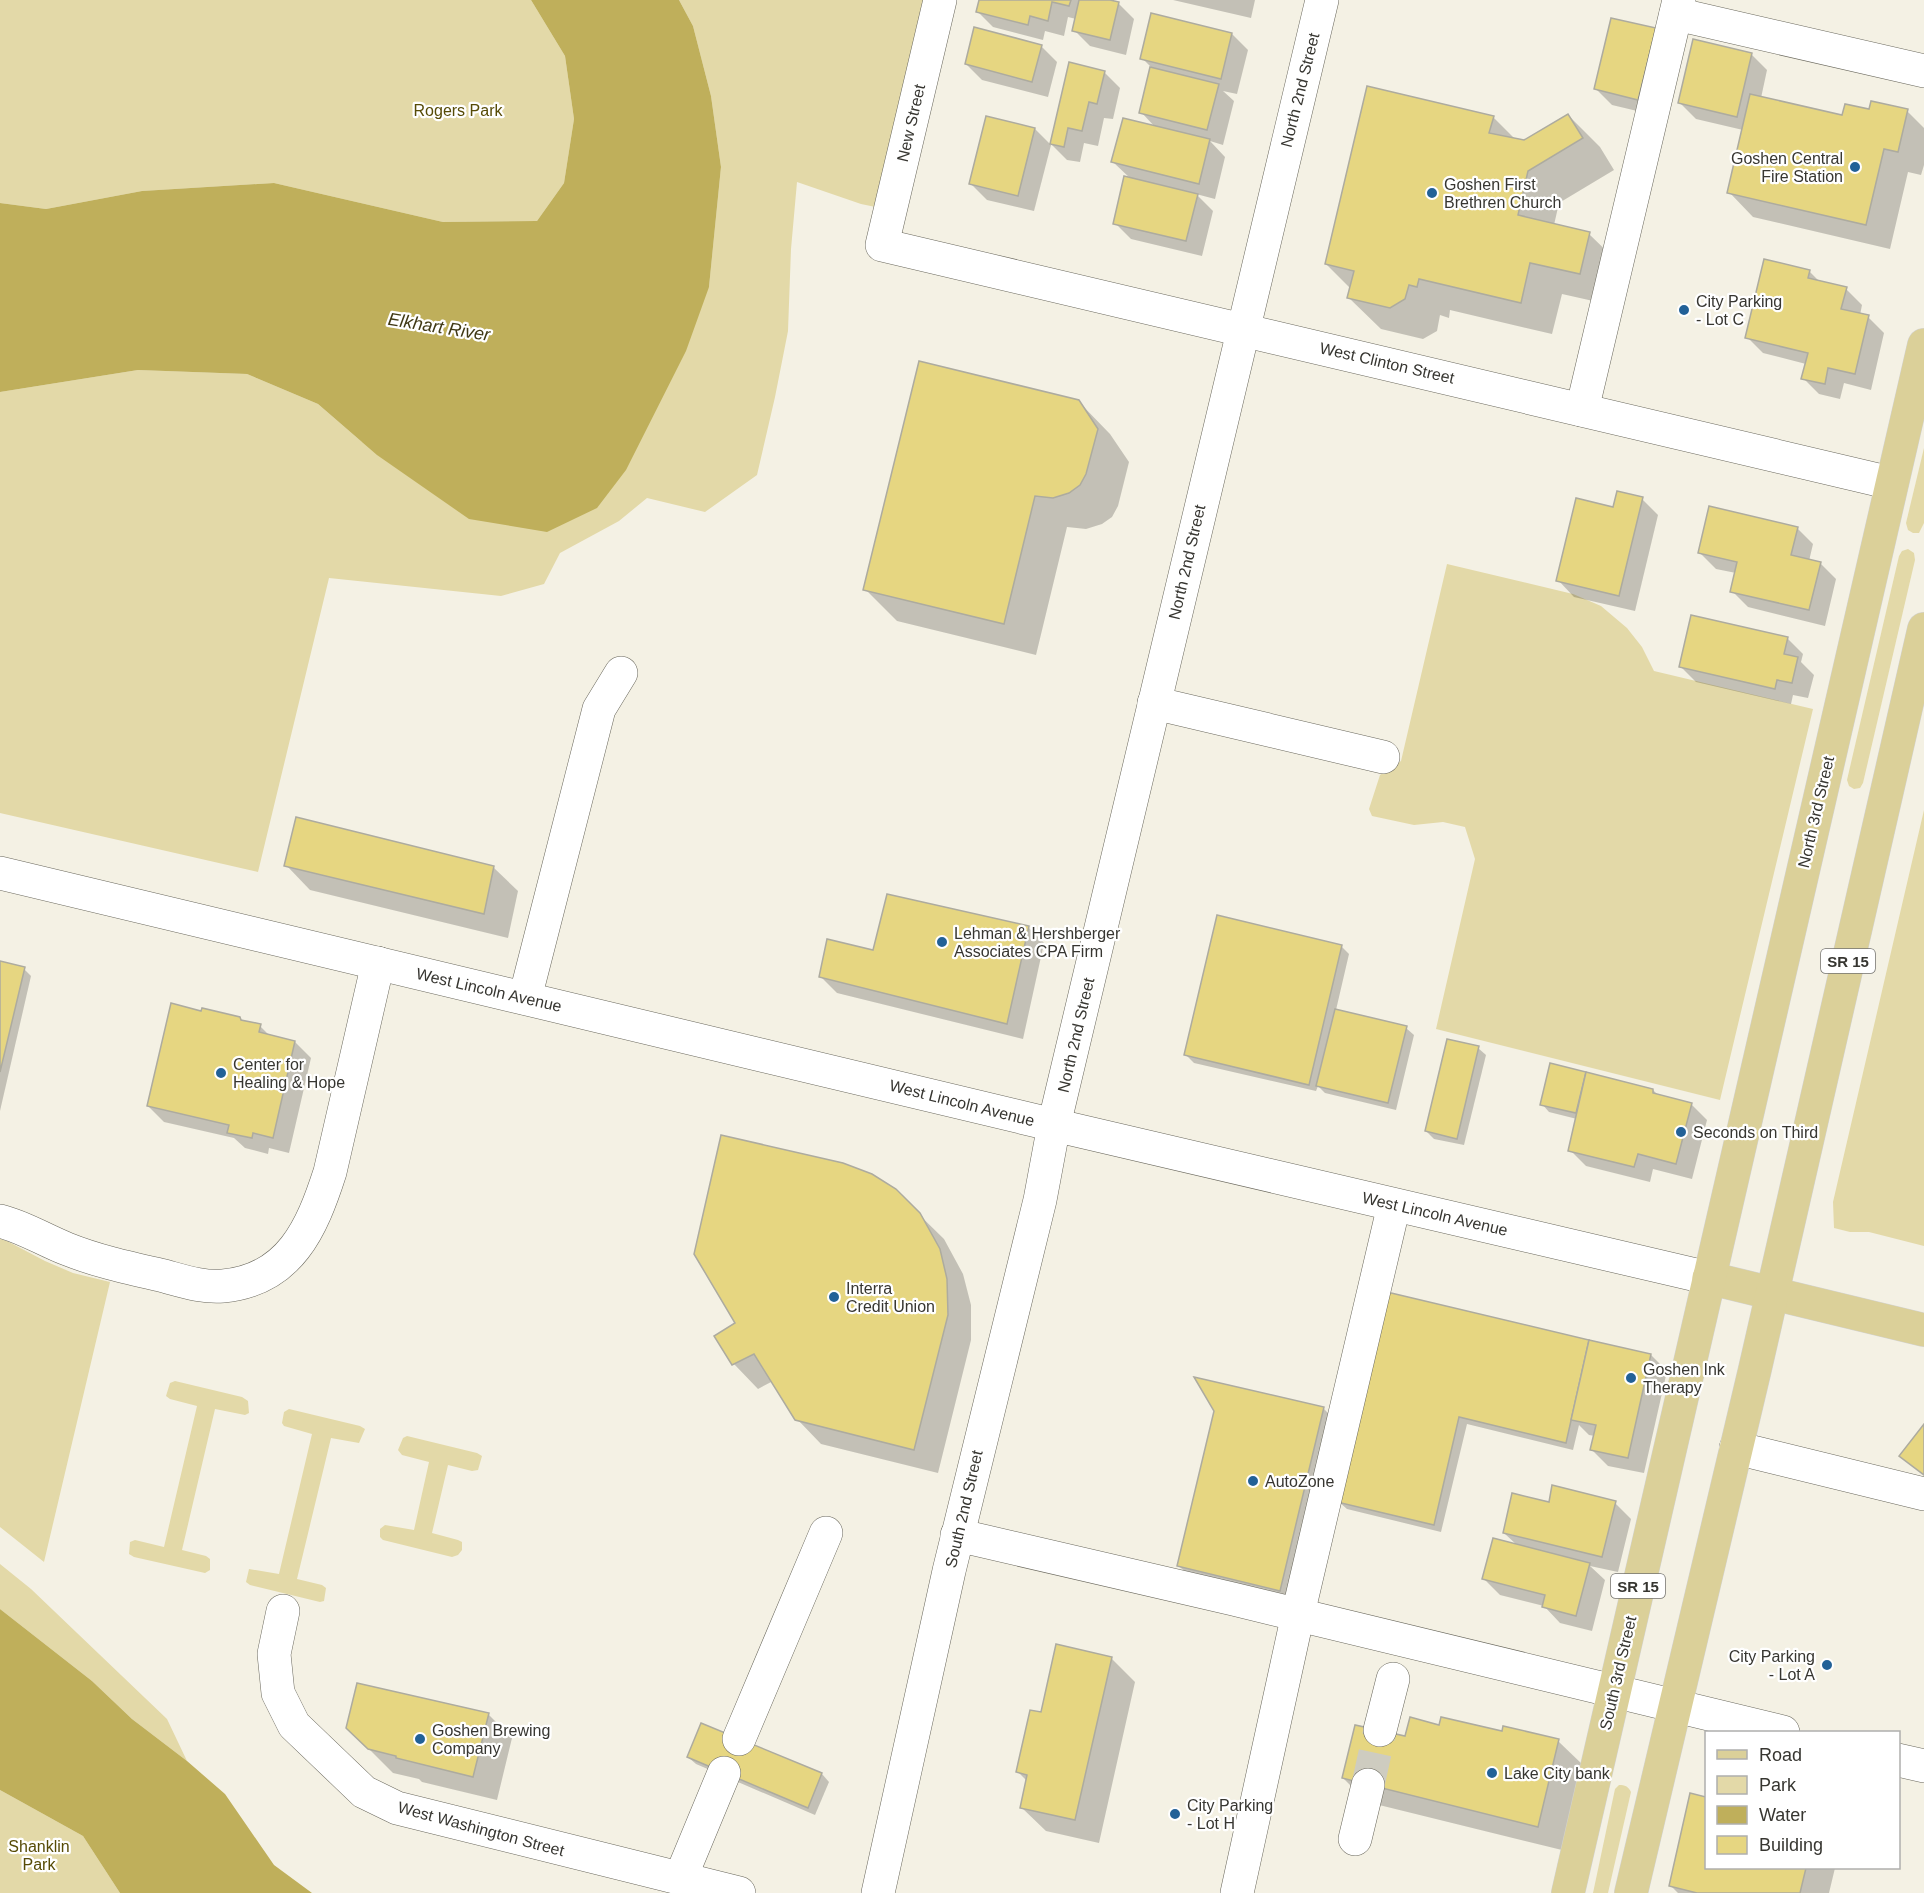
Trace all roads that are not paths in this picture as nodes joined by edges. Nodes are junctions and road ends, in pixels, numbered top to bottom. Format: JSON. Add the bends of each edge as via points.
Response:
{"nodes":[{"id":1,"x":940,"y":0,"type":"edge"},
{"id":2,"x":1322,"y":0,"type":"edge"},
{"id":3,"x":1678,"y":7,"type":"edge"},
{"id":4,"x":1924,"y":71,"type":"edge"},
{"id":5,"x":882,"y":245,"type":"joint"},
{"id":6,"x":1242,"y":329,"type":"junction"},
{"id":7,"x":1924,"y":345,"type":"edge"},
{"id":8,"x":1582,"y":410,"type":"junction"},
{"id":9,"x":1892,"y":483,"type":"junction"},
{"id":10,"x":1924,"y":629,"type":"edge"},
{"id":11,"x":621,"y":673,"type":"dead end"},
{"id":12,"x":1154,"y":703,"type":"junction"},
{"id":13,"x":1383,"y":756,"type":"dead end"},
{"id":14,"x":0,"y":873,"type":"edge"},
{"id":15,"x":378,"y":963,"type":"junction"},
{"id":16,"x":525,"y":998,"type":"junction"},
{"id":17,"x":1054,"y":1125,"type":"junction"},
{"id":18,"x":1394,"y":1204,"type":"junction"},
{"id":19,"x":0,"y":1221,"type":"edge"},
{"id":20,"x":1709,"y":1278,"type":"junction"},
{"id":21,"x":1772,"y":1293,"type":"junction"},
{"id":22,"x":1924,"y":1330,"type":"edge"},
{"id":23,"x":1736,"y":1448,"type":"junction"},
{"id":24,"x":1924,"y":1494,"type":"edge"},
{"id":25,"x":826,"y":1533,"type":"dead end"},
{"id":26,"x":957,"y":1535,"type":"junction"},
{"id":27,"x":283,"y":1611,"type":"dead end"},
{"id":28,"x":1298,"y":1614,"type":"junction"},
{"id":29,"x":1393,"y":1679,"type":"dead end"},
{"id":30,"x":1613,"y":1692,"type":"junction"},
{"id":31,"x":1675,"y":1707,"type":"junction"},
{"id":32,"x":1380,"y":1730,"type":"tunnel mouth"},
{"id":33,"x":1779,"y":1731,"type":"edge"},
{"id":34,"x":739,"y":1739,"type":"dead end"},
{"id":35,"x":1900,"y":1760,"type":"edge"},
{"id":36,"x":1924,"y":1766,"type":"edge"},
{"id":37,"x":724,"y":1773,"type":"dead end"},
{"id":38,"x":1368,"y":1785,"type":"tunnel mouth"},
{"id":39,"x":1355,"y":1839,"type":"dead end"},
{"id":40,"x":680,"y":1879,"type":"junction"},
{"id":41,"x":740,"y":1893,"type":"edge"},
{"id":42,"x":878,"y":1893,"type":"edge"},
{"id":43,"x":1237,"y":1893,"type":"edge"},
{"id":44,"x":1568,"y":1893,"type":"edge"},
{"id":45,"x":1631,"y":1893,"type":"edge"}],
"edges":[{"from":1,"to":5,"type":"street","name":"New Street"},
{"from":2,"to":6,"type":"street","name":"North 2nd Street"},
{"from":3,"to":4,"type":"street"},
{"from":3,"to":8,"type":"street"},
{"from":5,"to":6,"type":"street","name":"West Clinton Street"},
{"from":6,"to":8,"type":"street","name":"West Clinton Street"},
{"from":6,"to":12,"type":"street","name":"North 2nd Street"},
{"from":7,"to":9,"type":"main road","name":"North 3rd Street","number":"SR 15"},
{"from":8,"to":9,"type":"street","name":"West Clinton Street"},
{"from":9,"to":20,"type":"main road","name":"North 3rd Street","number":"SR 15"},
{"from":10,"to":21,"type":"main road","number":"SR 15"},
{"from":11,"to":16,"type":"street","via":[[599,709]]},
{"from":12,"to":13,"type":"street"},
{"from":12,"to":17,"type":"street","name":"North 2nd Street"},
{"from":14,"to":15,"type":"street","name":"West Lincoln Avenue"},
{"from":15,"to":16,"type":"street","name":"West Lincoln Avenue"},
{"from":15,"to":19,"type":"street","via":[[324,1191],[304,1235],[276,1268],[222,1287],[201,1285],[66,1249]]},
{"from":16,"to":17,"type":"street","name":"West Lincoln Avenue"},
{"from":17,"to":18,"type":"street","name":"West Lincoln Avenue"},
{"from":17,"to":26,"type":"street","name":"South 2nd Street","via":[[1040,1200]]},
{"from":18,"to":20,"type":"street","name":"West Lincoln Avenue"},
{"from":18,"to":28,"type":"street"},
{"from":20,"to":21,"type":"main road","name":"West Lincoln Avenue"},
{"from":20,"to":30,"type":"main road","name":"South 3rd Street","number":"SR 15"},
{"from":21,"to":22,"type":"main road","name":"West Lincoln Avenue"},
{"from":21,"to":23,"type":"main road","number":"SR 15"},
{"from":23,"to":24,"type":"street"},
{"from":23,"to":31,"type":"main road","number":"SR 15"},
{"from":25,"to":34,"type":"street"},
{"from":26,"to":28,"type":"street"},
{"from":26,"to":42,"type":"street","name":"South 2nd Street"},
{"from":27,"to":40,"type":"street","name":"West Washington Street","via":[[274,1654],[278,1693],[294,1725],[364,1792],[397,1808]]},
{"from":28,"to":30,"type":"street"},
{"from":28,"to":43,"type":"street"},
{"from":29,"to":32,"type":"street"},
{"from":30,"to":31,"type":"street"},
{"from":30,"to":44,"type":"main road","name":"South 3rd Street","number":"SR 15"},
{"from":31,"to":33,"type":"street"},
{"from":31,"to":45,"type":"main road","number":"SR 15"},
{"from":35,"to":36,"type":"street"},
{"from":37,"to":40,"type":"street"},
{"from":38,"to":39,"type":"street"},
{"from":40,"to":41,"type":"street","name":"West Washington Street"}]}
